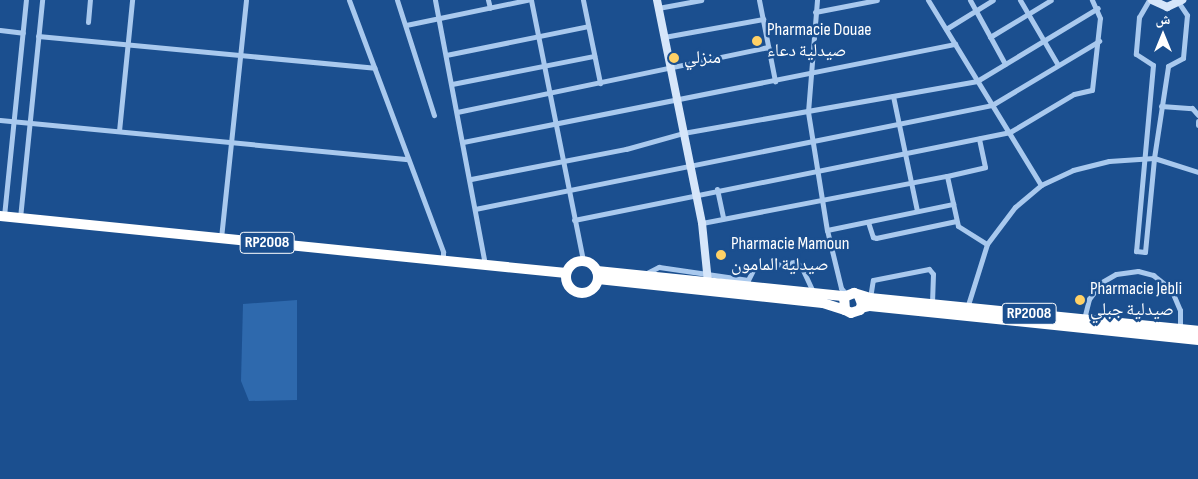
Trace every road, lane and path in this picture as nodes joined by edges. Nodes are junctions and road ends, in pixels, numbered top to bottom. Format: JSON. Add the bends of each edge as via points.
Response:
{"nodes":[{"id":1,"x":26,"y":0,"type":"edge"},
{"id":2,"x":42,"y":0,"type":"edge"},
{"id":3,"x":90,"y":0,"type":"edge"},
{"id":4,"x":132,"y":0,"type":"edge"},
{"id":5,"x":246,"y":0,"type":"edge"},
{"id":6,"x":349,"y":0,"type":"edge"},
{"id":7,"x":399,"y":0,"type":"edge"},
{"id":8,"x":435,"y":0,"type":"edge"},
{"id":9,"x":488,"y":0,"type":"edge"},
{"id":10,"x":529,"y":0,"type":"edge"},
{"id":11,"x":583,"y":0,"type":"edge"},
{"id":12,"x":701,"y":0,"type":"edge"},
{"id":13,"x":759,"y":0,"type":"edge"},
{"id":14,"x":816,"y":0,"type":"edge"},
{"id":15,"x":877,"y":0,"type":"edge"},
{"id":16,"x":928,"y":0,"type":"edge"},
{"id":17,"x":970,"y":0,"type":"edge"},
{"id":18,"x":994,"y":0,"type":"edge"},
{"id":19,"x":1020,"y":0,"type":"edge"},
{"id":20,"x":1051,"y":0,"type":"edge"},
{"id":21,"x":1092,"y":0,"type":"edge"},
{"id":22,"x":1150,"y":0,"type":"edge"},
{"id":23,"x":1180,"y":1,"type":"edge"},
{"id":24,"x":658,"y":4,"type":"edge"},
{"id":25,"x":490,"y":8,"type":"junction"},
{"id":26,"x":1098,"y":8,"type":"junction"},
{"id":27,"x":975,"y":10,"type":"junction"},
{"id":28,"x":815,"y":12,"type":"junction"},
{"id":29,"x":1028,"y":14,"type":"junction"},
{"id":30,"x":438,"y":18,"type":"junction"},
{"id":31,"x":763,"y":19,"type":"junction"},
{"id":32,"x":88,"y":22,"type":"dead end"},
{"id":33,"x":406,"y":25,"type":"junction"},
{"id":34,"x":588,"y":26,"type":"junction"},
{"id":35,"x":946,"y":29,"type":"junction"},
{"id":36,"x":0,"y":30,"type":"edge"},
{"id":37,"x":23,"y":32,"type":"junction"},
{"id":38,"x":38,"y":36,"type":"junction"},
{"id":39,"x":538,"y":36,"type":"junction"},
{"id":40,"x":664,"y":37,"type":"junction"},
{"id":41,"x":990,"y":37,"type":"junction"},
{"id":42,"x":1044,"y":41,"type":"junction"},
{"id":43,"x":1099,"y":41,"type":"junction"},
{"id":44,"x":955,"y":44,"type":"junction"},
{"id":45,"x":128,"y":45,"type":"junction"},
{"id":46,"x":768,"y":47,"type":"junction"},
{"id":47,"x":446,"y":55,"type":"junction"},
{"id":48,"x":241,"y":56,"type":"junction"},
{"id":49,"x":594,"y":56,"type":"junction"},
{"id":50,"x":1005,"y":64,"type":"junction"},
{"id":51,"x":544,"y":66,"type":"junction"},
{"id":52,"x":1058,"y":66,"type":"junction"},
{"id":53,"x":670,"y":67,"type":"junction"},
{"id":54,"x":374,"y":68,"type":"junction"},
{"id":55,"x":808,"y":75,"type":"junction"},
{"id":56,"x":775,"y":81,"type":"junction"},
{"id":57,"x":978,"y":81,"type":"junction"},
{"id":58,"x":600,"y":83,"type":"junction"},
{"id":59,"x":452,"y":84,"type":"junction"},
{"id":60,"x":550,"y":94,"type":"junction"},
{"id":61,"x":893,"y":96,"type":"junction"},
{"id":62,"x":677,"y":101,"type":"junction"},
{"id":63,"x":992,"y":105,"type":"junction"},
{"id":64,"x":1161,"y":106,"type":"junction"},
{"id":65,"x":457,"y":112,"type":"junction"},
{"id":66,"x":808,"y":112,"type":"junction"},
{"id":67,"x":434,"y":115,"type":"dead end"},
{"id":68,"x":1198,"y":115,"type":"edge"},
{"id":69,"x":0,"y":120,"type":"edge"},
{"id":70,"x":13,"y":121,"type":"junction"},
{"id":71,"x":1198,"y":121,"type":"edge"},
{"id":72,"x":30,"y":123,"type":"junction"},
{"id":73,"x":898,"y":124,"type":"junction"},
{"id":74,"x":556,"y":125,"type":"junction"},
{"id":75,"x":1198,"y":125,"type":"edge"},
{"id":76,"x":119,"y":131,"type":"junction"},
{"id":77,"x":683,"y":132,"type":"junction"},
{"id":78,"x":1010,"y":132,"type":"junction"},
{"id":79,"x":979,"y":139,"type":"junction"},
{"id":80,"x":811,"y":141,"type":"junction"},
{"id":81,"x":232,"y":142,"type":"junction"},
{"id":82,"x":463,"y":142,"type":"junction"},
{"id":83,"x":904,"y":155,"type":"junction"},
{"id":84,"x":1142,"y":158,"type":"junction"},
{"id":85,"x":1154,"y":158,"type":"junction"},
{"id":86,"x":408,"y":159,"type":"junction"},
{"id":87,"x":563,"y":161,"type":"junction"},
{"id":88,"x":690,"y":164,"type":"junction"},
{"id":89,"x":817,"y":169,"type":"junction"},
{"id":90,"x":1198,"y":172,"type":"edge"},
{"id":91,"x":947,"y":176,"type":"junction"},
{"id":92,"x":471,"y":178,"type":"junction"},
{"id":93,"x":910,"y":181,"type":"junction"},
{"id":94,"x":1041,"y":185,"type":"junction"},
{"id":95,"x":568,"y":189,"type":"junction"},
{"id":96,"x":716,"y":189,"type":"junction"},
{"id":97,"x":696,"y":194,"type":"junction"},
{"id":98,"x":822,"y":200,"type":"junction"},
{"id":99,"x":953,"y":204,"type":"junction"},
{"id":100,"x":475,"y":208,"type":"junction"},
{"id":101,"x":916,"y":211,"type":"junction"},
{"id":102,"x":2,"y":217,"type":"edge"},
{"id":103,"x":20,"y":218,"type":"junction"},
{"id":104,"x":723,"y":218,"type":"junction"},
{"id":105,"x":574,"y":220,"type":"junction"},
{"id":106,"x":956,"y":221,"type":"junction"},
{"id":107,"x":868,"y":222,"type":"junction"},
{"id":108,"x":702,"y":223,"type":"junction"},
{"id":109,"x":827,"y":230,"type":"junction"},
{"id":110,"x":220,"y":238,"type":"junction"},
{"id":111,"x":987,"y":244,"type":"junction"},
{"id":112,"x":443,"y":261,"type":"junction"},
{"id":113,"x":583,"y":261,"type":"junction"},
{"id":114,"x":485,"y":265,"type":"junction"},
{"id":115,"x":597,"y":275,"type":"junction"},
{"id":116,"x":566,"y":277,"type":"junction"},
{"id":117,"x":709,"y":279,"type":"junction"},
{"id":118,"x":814,"y":294,"type":"junction"},
{"id":119,"x":846,"y":295,"type":"junction"},
{"id":120,"x":865,"y":297,"type":"junction"},
{"id":121,"x":932,"y":304,"type":"junction"},
{"id":122,"x":861,"y":308,"type":"junction"},
{"id":123,"x":967,"y":308,"type":"junction"},
{"id":124,"x":845,"y":310,"type":"junction"},
{"id":125,"x":1084,"y":319,"type":"junction"},
{"id":126,"x":1180,"y":329,"type":"junction"},
{"id":127,"x":1198,"y":330,"type":"edge"},
{"id":128,"x":1198,"y":340,"type":"edge"}],
"edges":[{"from":1,"to":37,"type":"street"},
{"from":2,"to":38,"type":"street"},
{"from":3,"to":32,"type":"street"},
{"from":4,"to":45,"type":"street"},
{"from":5,"to":48,"type":"street"},
{"from":6,"to":54,"type":"street"},
{"from":7,"to":33,"type":"street"},
{"from":8,"to":30,"type":"street"},
{"from":9,"to":25,"type":"street"},
{"from":10,"to":25,"type":"street"},
{"from":10,"to":39,"type":"street"},
{"from":11,"to":34,"type":"street"},
{"from":12,"to":24,"type":"street"},
{"from":13,"to":31,"type":"street"},
{"from":14,"to":28,"type":"street"},
{"from":15,"to":28,"type":"street"},
{"from":16,"to":35,"type":"street"},
{"from":17,"to":27,"type":"street"},
{"from":18,"to":27,"type":"street"},
{"from":19,"to":29,"type":"street"},
{"from":20,"to":29,"type":"street"},
{"from":21,"to":26,"type":"street"},
{"from":22,"to":23,"type":"street","via":[[1167,7]]},
{"from":22,"to":84,"type":"street","via":[[1139,17],[1136,54],[1153,64]]},
{"from":23,"to":64,"type":"street","via":[[1187,15],[1183,58],[1168,65]]},
{"from":24,"to":40,"type":"street"},
{"from":25,"to":30,"type":"street"},
{"from":26,"to":42,"type":"street"},
{"from":26,"to":43,"type":"street"},
{"from":27,"to":35,"type":"street"},
{"from":27,"to":41,"type":"street"},
{"from":28,"to":55,"type":"street"},
{"from":29,"to":41,"type":"street"},
{"from":29,"to":42,"type":"street"},
{"from":30,"to":33,"type":"street"},
{"from":30,"to":47,"type":"street"},
{"from":31,"to":40,"type":"street"},
{"from":31,"to":46,"type":"street"},
{"from":33,"to":67,"type":"street"},
{"from":34,"to":39,"type":"street"},
{"from":34,"to":49,"type":"street"},
{"from":35,"to":44,"type":"street"},
{"from":36,"to":37,"type":"street"},
{"from":37,"to":70,"type":"street"},
{"from":38,"to":45,"type":"street"},
{"from":38,"to":72,"type":"street"},
{"from":39,"to":47,"type":"street"},
{"from":39,"to":51,"type":"street"},
{"from":40,"to":53,"type":"street"},
{"from":41,"to":50,"type":"street"},
{"from":42,"to":50,"type":"street"},
{"from":42,"to":52,"type":"street"},
{"from":43,"to":52,"type":"street"},
{"from":43,"to":78,"type":"street","via":[[1092,90],[1074,94]]},
{"from":44,"to":55,"type":"street"},
{"from":44,"to":57,"type":"street"},
{"from":45,"to":48,"type":"street"},
{"from":45,"to":76,"type":"street"},
{"from":46,"to":53,"type":"street"},
{"from":46,"to":56,"type":"street"},
{"from":47,"to":59,"type":"street"},
{"from":48,"to":54,"type":"street"},
{"from":48,"to":81,"type":"street"},
{"from":49,"to":51,"type":"street"},
{"from":49,"to":58,"type":"street"},
{"from":50,"to":57,"type":"street"},
{"from":51,"to":59,"type":"street"},
{"from":51,"to":60,"type":"street"},
{"from":52,"to":63,"type":"street"},
{"from":53,"to":58,"type":"street"},
{"from":53,"to":62,"type":"street"},
{"from":54,"to":86,"type":"street"},
{"from":55,"to":56,"type":"street"},
{"from":55,"to":66,"type":"street"},
{"from":56,"to":62,"type":"street"},
{"from":57,"to":61,"type":"street"},
{"from":57,"to":63,"type":"street"},
{"from":58,"to":60,"type":"street"},
{"from":59,"to":65,"type":"street"},
{"from":60,"to":65,"type":"street"},
{"from":60,"to":74,"type":"street"},
{"from":61,"to":66,"type":"street"},
{"from":61,"to":73,"type":"street"},
{"from":62,"to":74,"type":"street"},
{"from":62,"to":77,"type":"street"},
{"from":63,"to":73,"type":"street"},
{"from":63,"to":78,"type":"street"},
{"from":64,"to":68,"type":"street","via":[[1192,108]]},
{"from":64,"to":85,"type":"street"},
{"from":65,"to":82,"type":"street"},
{"from":66,"to":77,"type":"street"},
{"from":66,"to":80,"type":"street"},
{"from":69,"to":70,"type":"street"},
{"from":70,"to":72,"type":"street"},
{"from":70,"to":102,"type":"street"},
{"from":71,"to":75,"type":"street"},
{"from":72,"to":76,"type":"street"},
{"from":72,"to":103,"type":"street"},
{"from":73,"to":80,"type":"street"},
{"from":73,"to":83,"type":"street"},
{"from":74,"to":82,"type":"street"},
{"from":74,"to":87,"type":"street"},
{"from":76,"to":81,"type":"street"},
{"from":77,"to":87,"type":"street","via":[[626,149]]},
{"from":77,"to":88,"type":"street"},
{"from":78,"to":79,"type":"street"},
{"from":78,"to":94,"type":"street"},
{"from":79,"to":83,"type":"street"},
{"from":79,"to":91,"type":"street","via":[[985,167]]},
{"from":80,"to":88,"type":"street"},
{"from":80,"to":89,"type":"street"},
{"from":81,"to":86,"type":"street"},
{"from":81,"to":110,"type":"street"},
{"from":82,"to":92,"type":"street"},
{"from":83,"to":89,"type":"street"},
{"from":83,"to":93,"type":"street"},
{"from":84,"to":85,"type":"street"},
{"from":84,"to":85,"type":"street","via":[[1136,251],[1145,252]]},
{"from":84,"to":94,"type":"street","via":[[1109,161],[1073,170]]},
{"from":85,"to":90,"type":"street"},
{"from":86,"to":112,"type":"street","via":[[443,252]]},
{"from":87,"to":92,"type":"street"},
{"from":87,"to":95,"type":"street"},
{"from":88,"to":95,"type":"street"},
{"from":88,"to":97,"type":"street"},
{"from":89,"to":96,"type":"street"},
{"from":89,"to":98,"type":"street"},
{"from":91,"to":93,"type":"street"},
{"from":91,"to":99,"type":"street"},
{"from":92,"to":100,"type":"street"},
{"from":93,"to":98,"type":"street"},
{"from":93,"to":101,"type":"street"},
{"from":94,"to":111,"type":"street","via":[[1014,208]]},
{"from":95,"to":100,"type":"street"},
{"from":95,"to":105,"type":"street"},
{"from":96,"to":97,"type":"street"},
{"from":96,"to":104,"type":"street"},
{"from":97,"to":105,"type":"street"},
{"from":97,"to":108,"type":"street"},
{"from":98,"to":104,"type":"street"},
{"from":98,"to":109,"type":"street"},
{"from":99,"to":101,"type":"street"},
{"from":99,"to":106,"type":"street"},
{"from":100,"to":114,"type":"street"},
{"from":101,"to":107,"type":"street"},
{"from":102,"to":103,"type":"highway","number":"RP2008"},
{"from":103,"to":110,"type":"highway","number":"RP2008"},
{"from":104,"to":108,"type":"street"},
{"from":105,"to":113,"type":"street"},
{"from":106,"to":107,"type":"street","via":[[876,238]]},
{"from":106,"to":111,"type":"street","via":[[962,230]]},
{"from":107,"to":109,"type":"street"},
{"from":108,"to":117,"type":"street"},
{"from":109,"to":119,"type":"street","via":[[841,288]]},
{"from":110,"to":112,"type":"highway","number":"RP2008"},
{"from":111,"to":123,"type":"street"},
{"from":112,"to":114,"type":"highway","number":"RP2008"},
{"from":113,"to":115,"type":"highway","number":"RP2008"},
{"from":113,"to":116,"type":"highway","via":[[571,265]]},
{"from":114,"to":116,"type":"highway","number":"RP2008"},
{"from":115,"to":116,"type":"highway","number":"RP2008","via":[[594,287],[583,294],[571,290]]},
{"from":115,"to":117,"type":"highway","number":"RP2008"},
{"from":115,"to":124,"type":"highway","number":"RP2008","via":[[823,303]]},
{"from":117,"to":118,"type":"highway","number":"RP2008"},
{"from":117,"to":118,"type":"street","via":[[748,280],[754,268],[798,262]]},
{"from":118,"to":119,"type":"highway","number":"RP2008"},
{"from":119,"to":120,"type":"highway","number":"RP2008"},
{"from":119,"to":124,"type":"highway","via":[[842,304]]},
{"from":120,"to":121,"type":"highway","number":"RP2008"},
{"from":120,"to":121,"type":"street","via":[[873,280],[929,269],[933,274]]},
{"from":120,"to":122,"type":"highway"},
{"from":121,"to":123,"type":"highway","number":"RP2008"},
{"from":122,"to":124,"type":"highway","number":"RP2008","via":[[854,313]]},
{"from":122,"to":128,"type":"highway","number":"RP2008","via":[[870,306]]},
{"from":123,"to":125,"type":"highway","number":"RP2008"},
{"from":125,"to":126,"type":"highway","number":"RP2008"},
{"from":125,"to":126,"type":"street","via":[[1089,299],[1102,282],[1116,274],[1138,271],[1153,275],[1171,289],[1180,310]]},
{"from":126,"to":127,"type":"highway","number":"RP2008"}]}
